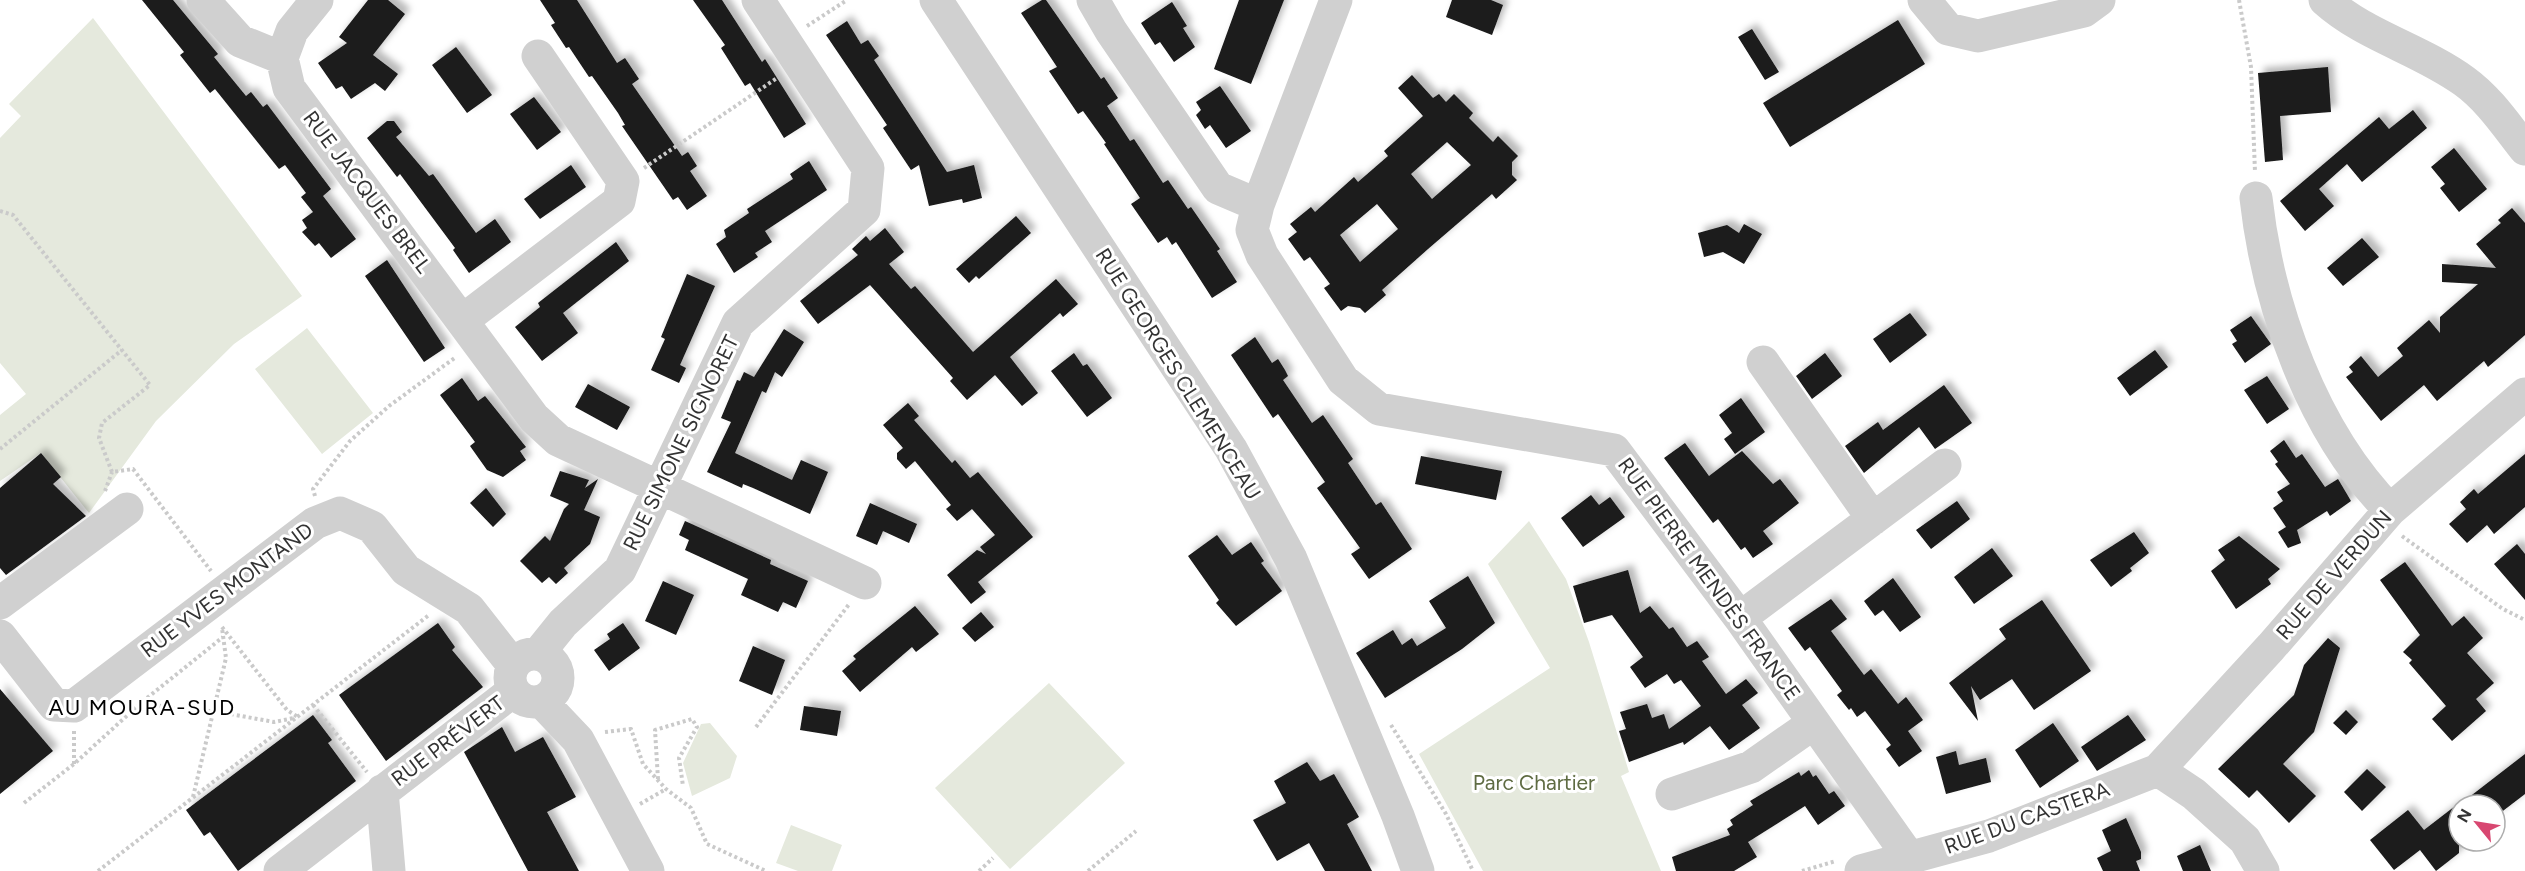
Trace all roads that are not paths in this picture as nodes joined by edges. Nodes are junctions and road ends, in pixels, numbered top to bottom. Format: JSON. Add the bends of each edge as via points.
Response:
{"nodes":[{"id":1,"x":203,"y":0,"type":"edge"},
{"id":2,"x":317,"y":0,"type":"edge"},
{"id":3,"x":758,"y":0,"type":"edge"},
{"id":4,"x":936,"y":0,"type":"edge"},
{"id":5,"x":1093,"y":0,"type":"edge"},
{"id":6,"x":1336,"y":0,"type":"edge"},
{"id":7,"x":1924,"y":0,"type":"edge"},
{"id":8,"x":2098,"y":0,"type":"edge"},
{"id":9,"x":2325,"y":0,"type":"edge"},
{"id":10,"x":538,"y":56,"type":"dead end"},
{"id":11,"x":282,"y":58,"type":"junction"},
{"id":12,"x":2525,"y":149,"type":"edge"},
{"id":13,"x":2256,"y":198,"type":"road end"},
{"id":14,"x":1258,"y":205,"type":"junction"},
{"id":15,"x":470,"y":330,"type":"junction"},
{"id":16,"x":1762,"y":362,"type":"dead end"},
{"id":17,"x":2525,"y":394,"type":"edge"},
{"id":18,"x":1946,"y":465,"type":"dead end"},
{"id":19,"x":659,"y":487,"type":"junction"},
{"id":20,"x":128,"y":509,"type":"dead end"},
{"id":21,"x":2385,"y":515,"type":"junction"},
{"id":22,"x":1873,"y":519,"type":"junction"},
{"id":23,"x":865,"y":583,"type":"road end"},
{"id":24,"x":0,"y":603,"type":"edge"},
{"id":25,"x":1740,"y":618,"type":"junction"},
{"id":26,"x":0,"y":636,"type":"edge"},
{"id":27,"x":527,"y":678,"type":"junction"},
{"id":28,"x":1814,"y":723,"type":"junction"},
{"id":29,"x":2158,"y":770,"type":"junction"},
{"id":30,"x":382,"y":791,"type":"junction"},
{"id":31,"x":1672,"y":794,"type":"dead end"},
{"id":32,"x":1910,"y":858,"type":"junction"},
{"id":33,"x":1853,"y":865,"type":"edge"},
{"id":34,"x":280,"y":871,"type":"edge"},
{"id":35,"x":389,"y":871,"type":"edge"},
{"id":36,"x":648,"y":871,"type":"edge"},
{"id":37,"x":1418,"y":871,"type":"edge"},
{"id":38,"x":2264,"y":871,"type":"edge"}],
"edges":[{"from":1,"to":11,"type":"street","via":[[240,41]]},
{"from":2,"to":11,"type":"street","via":[[292,31]]},
{"from":3,"to":19,"type":"street","name":"RUE SIMONE SIGNORET","via":[[868,168],[864,210],[738,323]]},
{"from":4,"to":37,"type":"street","name":"RUE GEORGES CLEMENCEAU","via":[[1231,449],[1291,559]]},
{"from":5,"to":14,"type":"street","via":[[1218,188]]},
{"from":6,"to":14,"type":"street","name":"RUE PIERRE MENDÈS FRANCE"},
{"from":7,"to":8,"type":"street","via":[[1948,29],[1978,36],[2084,11]]},
{"from":9,"to":12,"type":"street","via":[[2343,17],[2465,81],[2491,105]]},
{"from":10,"to":15,"type":"street","via":[[623,181],[619,201]]},
{"from":11,"to":15,"type":"street","name":"RUE JACQUES BREL","via":[[289,88]]},
{"from":13,"to":21,"type":"street","via":[[2261,244],[2276,304],[2315,399]]},
{"from":14,"to":25,"type":"street","name":"RUE PIERRE MENDÈS FRANCE","via":[[1252,230],[1262,255],[1343,380],[1379,409],[1614,450]]},
{"from":15,"to":19,"type":"street","name":"RUE JACQUES BREL","via":[[534,418],[558,440]]},
{"from":16,"to":22,"type":"street"},
{"from":17,"to":21,"type":"street","name":"RUE DE VERDUN"},
{"from":18,"to":22,"type":"street"},
{"from":19,"to":23,"type":"street","name":"RUE JACQUES BREL"},
{"from":19,"to":27,"type":"street","name":"RUE SIMONE SIGNORET","via":[[620,570],[563,623]]},
{"from":20,"to":24,"type":"street"},
{"from":21,"to":29,"type":"street","name":"RUE DE VERDUN"},
{"from":22,"to":25,"type":"street"},
{"from":25,"to":28,"type":"street","name":"RUE PIERRE MENDÈS FRANCE"},
{"from":26,"to":27,"type":"street","name":"RUE YVES MONTAND","via":[[54,705],[74,706],[219,607],[315,523],[340,513],[372,527],[406,570],[469,609]]},
{"from":27,"to":30,"type":"street","name":"RUE PRÉVERT"},
{"from":27,"to":36,"type":"street","name":"RUE YVES MONTAND","via":[[578,740]]},
{"from":28,"to":31,"type":"street","name":"RUE PIERRE MENDÈS FRANCE","via":[[1751,766]]},
{"from":28,"to":32,"type":"street","name":"RUE PIERRE MENDÈS FRANCE"},
{"from":29,"to":32,"type":"street","name":"RUE DU CASTERA","via":[[1989,836]]},
{"from":29,"to":38,"type":"street","via":[[2194,794],[2245,840]]},
{"from":30,"to":34,"type":"street","name":"RUE PRÉVERT"},
{"from":30,"to":35,"type":"street","name":"RUE PRÉVERT"},
{"from":32,"to":33,"type":"street","name":"RUE DU CASTERA"}]}
